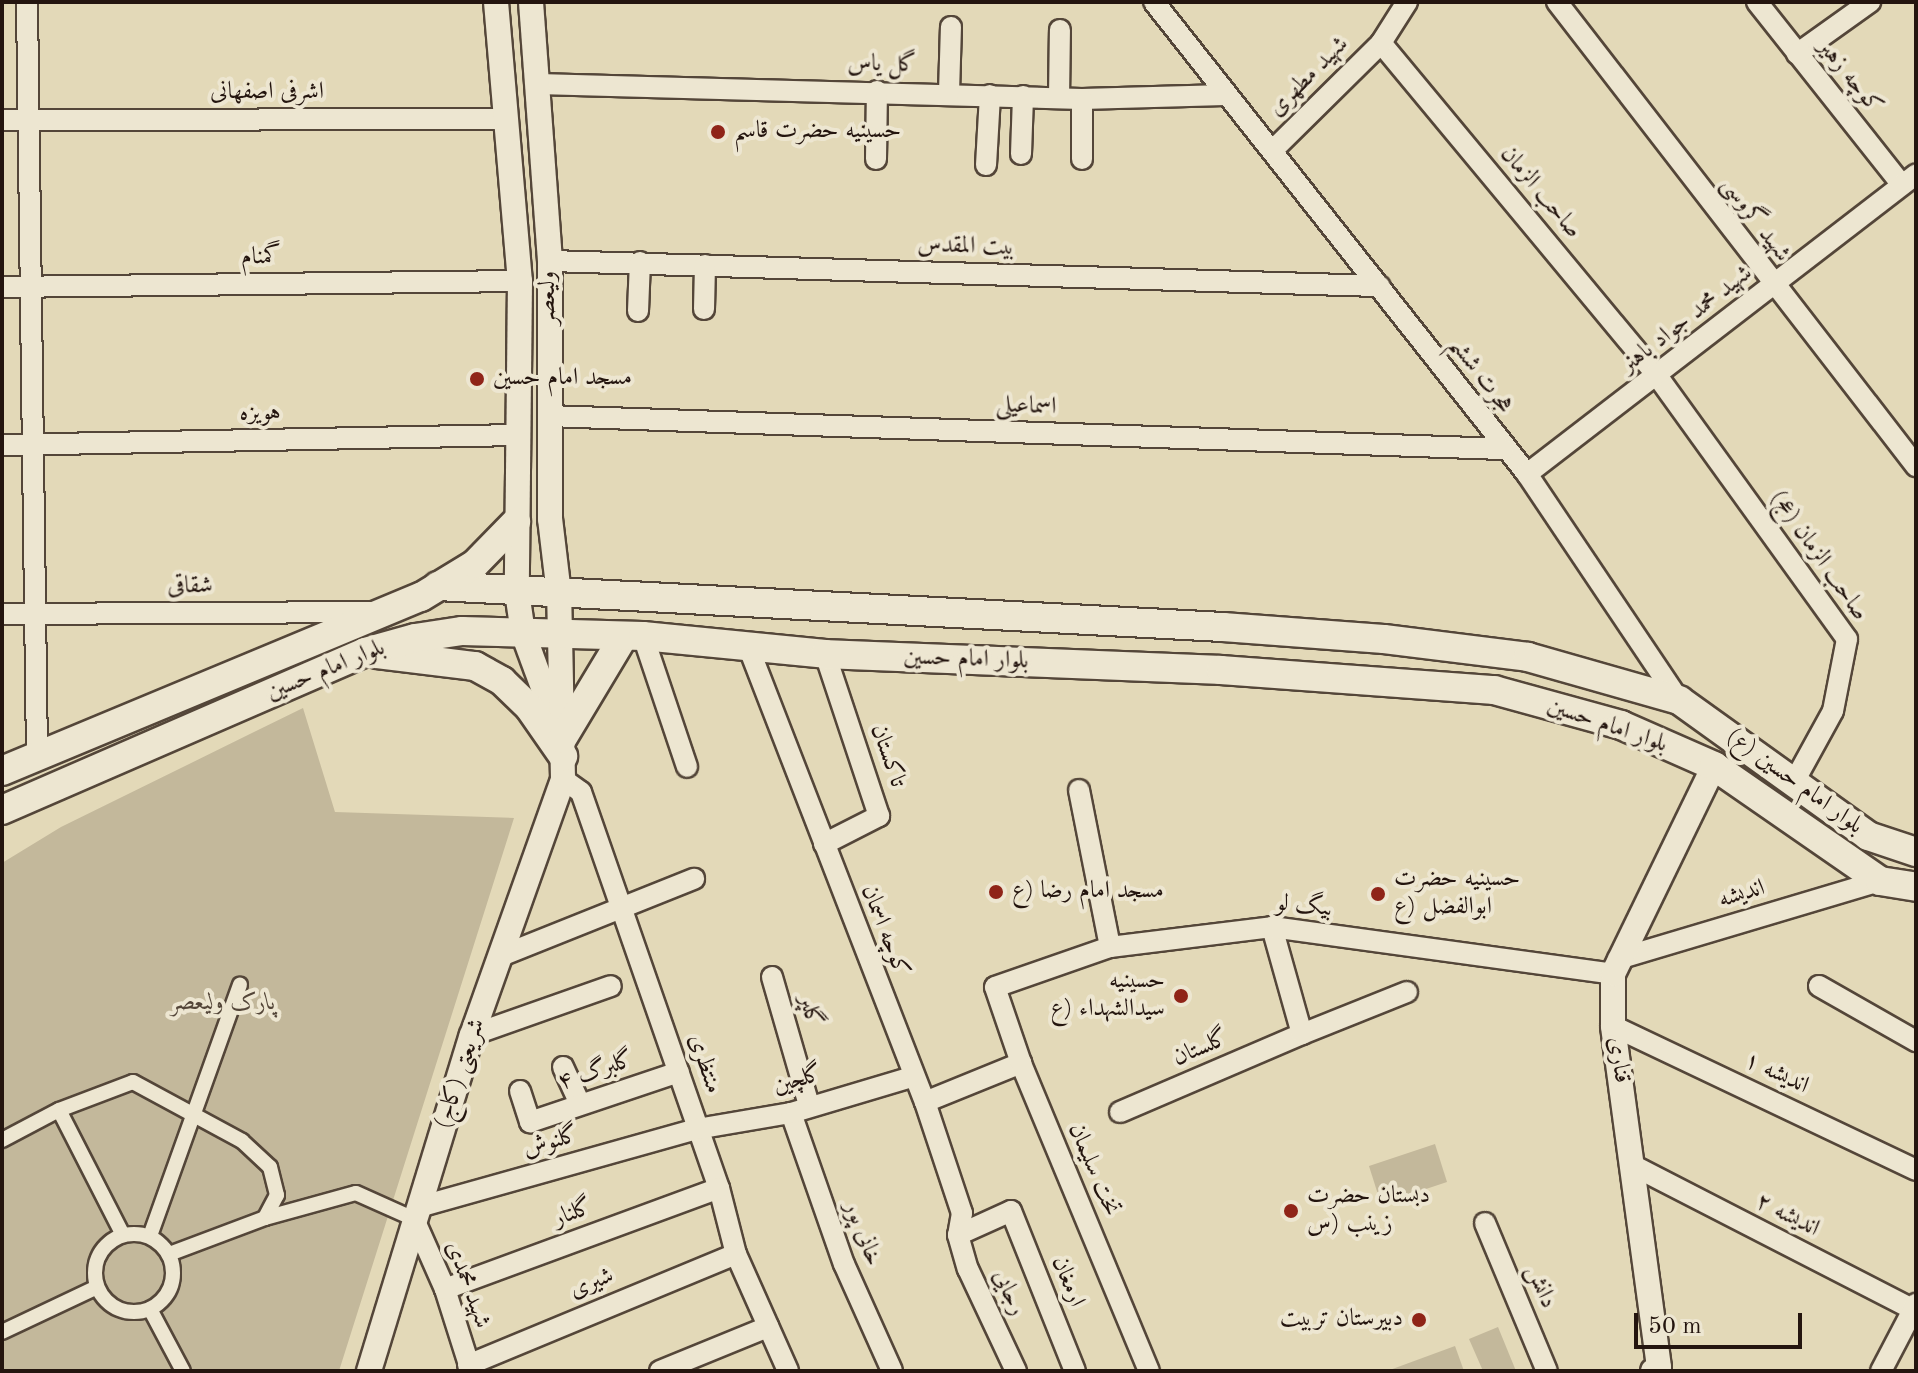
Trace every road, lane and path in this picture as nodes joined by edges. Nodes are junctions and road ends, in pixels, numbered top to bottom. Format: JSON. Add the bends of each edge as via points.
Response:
{"nodes":[{"id":1,"x":27,"y":2,"type":"edge"},
{"id":2,"x":496,"y":2,"type":"edge"},
{"id":3,"x":531,"y":2,"type":"edge"},
{"id":4,"x":1154,"y":2,"type":"edge"},
{"id":5,"x":1407,"y":2,"type":"edge"},
{"id":6,"x":1557,"y":2,"type":"edge"},
{"id":7,"x":1757,"y":2,"type":"edge"},
{"id":8,"x":1858,"y":6,"type":"edge"},
{"id":9,"x":951,"y":27,"type":"dead end"},
{"id":10,"x":1060,"y":30,"type":"dead end"},
{"id":11,"x":1381,"y":43,"type":"junction"},
{"id":12,"x":1797,"y":54,"type":"junction"},
{"id":13,"x":538,"y":84,"type":"junction"},
{"id":14,"x":877,"y":91,"type":"junction"},
{"id":15,"x":949,"y":93,"type":"junction"},
{"id":16,"x":990,"y":95,"type":"junction"},
{"id":17,"x":1225,"y":95,"type":"junction"},
{"id":18,"x":1023,"y":96,"type":"junction"},
{"id":19,"x":1059,"y":98,"type":"junction"},
{"id":20,"x":1082,"y":99,"type":"junction"},
{"id":21,"x":27,"y":119,"type":"junction"},
{"id":22,"x":507,"y":119,"type":"junction"},
{"id":23,"x":2,"y":120,"type":"edge"},
{"id":24,"x":1274,"y":149,"type":"junction"},
{"id":25,"x":1021,"y":154,"type":"dead end"},
{"id":26,"x":876,"y":159,"type":"dead end"},
{"id":27,"x":1082,"y":159,"type":"dead end"},
{"id":28,"x":986,"y":165,"type":"dead end"},
{"id":29,"x":1909,"y":180,"type":"edge"},
{"id":30,"x":550,"y":261,"type":"junction"},
{"id":31,"x":640,"y":262,"type":"junction"},
{"id":32,"x":705,"y":265,"type":"junction"},
{"id":33,"x":520,"y":281,"type":"junction"},
{"id":34,"x":30,"y":286,"type":"junction"},
{"id":35,"x":1380,"y":286,"type":"junction"},
{"id":36,"x":1772,"y":286,"type":"junction"},
{"id":37,"x":2,"y":287,"type":"edge"},
{"id":38,"x":704,"y":309,"type":"dead end"},
{"id":39,"x":638,"y":311,"type":"dead end"},
{"id":40,"x":1658,"y":377,"type":"junction"},
{"id":41,"x":548,"y":416,"type":"junction"},
{"id":42,"x":519,"y":435,"type":"junction"},
{"id":43,"x":33,"y":444,"type":"junction"},
{"id":44,"x":2,"y":445,"type":"edge"},
{"id":45,"x":1503,"y":449,"type":"junction"},
{"id":46,"x":1916,"y":466,"type":"edge"},
{"id":47,"x":1527,"y":474,"type":"junction"},
{"id":48,"x":550,"y":519,"type":"junction"},
{"id":49,"x":516,"y":522,"type":"junction"},
{"id":50,"x":438,"y":586,"type":"junction"},
{"id":51,"x":517,"y":592,"type":"junction"},
{"id":52,"x":559,"y":594,"type":"junction"},
{"id":53,"x":378,"y":611,"type":"junction"},
{"id":54,"x":2,"y":614,"type":"edge"},
{"id":55,"x":37,"y":615,"type":"junction"},
{"id":56,"x":1223,"y":627,"type":"junction"},
{"id":57,"x":523,"y":633,"type":"junction"},
{"id":58,"x":561,"y":634,"type":"junction"},
{"id":59,"x":634,"y":636,"type":"junction"},
{"id":60,"x":748,"y":646,"type":"junction"},
{"id":61,"x":365,"y":652,"type":"junction"},
{"id":62,"x":825,"y":654,"type":"junction"},
{"id":63,"x":1221,"y":670,"type":"junction"},
{"id":64,"x":1679,"y":700,"type":"junction"},
{"id":65,"x":37,"y":756,"type":"junction"},
{"id":66,"x":563,"y":758,"type":"junction"},
{"id":67,"x":1714,"y":766,"type":"junction"},
{"id":68,"x":687,"y":767,"type":"dead end"},
{"id":69,"x":2,"y":771,"type":"edge"},
{"id":70,"x":1794,"y":782,"type":"junction"},
{"id":71,"x":1079,"y":790,"type":"dead end"},
{"id":72,"x":2,"y":810,"type":"edge"},
{"id":73,"x":824,"y":844,"type":"junction"},
{"id":74,"x":1916,"y":852,"type":"edge"},
{"id":75,"x":694,"y":879,"type":"dead end"},
{"id":76,"x":1880,"y":881,"type":"junction"},
{"id":77,"x":1916,"y":887,"type":"edge"},
{"id":78,"x":625,"y":909,"type":"junction"},
{"id":79,"x":1272,"y":927,"type":"junction"},
{"id":80,"x":1110,"y":947,"type":"junction"},
{"id":81,"x":501,"y":956,"type":"junction"},
{"id":82,"x":1616,"y":967,"type":"junction"},
{"id":83,"x":772,"y":977,"type":"dead end"},
{"id":84,"x":240,"y":985,"type":"dead end"},
{"id":85,"x":611,"y":986,"type":"dead end"},
{"id":86,"x":1819,"y":986,"type":"dead end"},
{"id":87,"x":995,"y":987,"type":"joint"},
{"id":88,"x":1407,"y":992,"type":"dead end"},
{"id":89,"x":1613,"y":1026,"type":"junction"},
{"id":90,"x":1302,"y":1034,"type":"junction"},
{"id":91,"x":472,"y":1035,"type":"junction"},
{"id":92,"x":1916,"y":1041,"type":"edge"},
{"id":93,"x":1021,"y":1063,"type":"junction"},
{"id":94,"x":563,"y":1067,"type":"dead end"},
{"id":95,"x":679,"y":1072,"type":"junction"},
{"id":96,"x":912,"y":1077,"type":"junction"},
{"id":97,"x":520,"y":1091,"type":"dead end"},
{"id":98,"x":925,"y":1102,"type":"junction"},
{"id":99,"x":580,"y":1104,"type":"junction"},
{"id":100,"x":800,"y":1109,"type":"junction"},
{"id":101,"x":59,"y":1110,"type":"junction"},
{"id":102,"x":191,"y":1110,"type":"junction"},
{"id":103,"x":1120,"y":1112,"type":"dead end"},
{"id":104,"x":697,"y":1129,"type":"junction"},
{"id":105,"x":2,"y":1140,"type":"edge"},
{"id":106,"x":1634,"y":1166,"type":"junction"},
{"id":107,"x":1916,"y":1170,"type":"edge"},
{"id":108,"x":719,"y":1188,"type":"junction"},
{"id":109,"x":416,"y":1213,"type":"junction"},
{"id":110,"x":265,"y":1218,"type":"junction"},
{"id":111,"x":1485,"y":1223,"type":"dead end"},
{"id":112,"x":123,"y":1235,"type":"junction"},
{"id":113,"x":958,"y":1235,"type":"junction"},
{"id":114,"x":150,"y":1236,"type":"junction"},
{"id":115,"x":169,"y":1254,"type":"junction"},
{"id":116,"x":736,"y":1254,"type":"junction"},
{"id":117,"x":97,"y":1287,"type":"junction"},
{"id":118,"x":445,"y":1289,"type":"junction"},
{"id":119,"x":1915,"y":1308,"type":"edge"},
{"id":120,"x":150,"y":1309,"type":"junction"},
{"id":121,"x":768,"y":1327,"type":"junction"},
{"id":122,"x":2,"y":1332,"type":"edge"},
{"id":123,"x":469,"y":1368,"type":"edge"},
{"id":124,"x":1660,"y":1370,"type":"edge"},
{"id":125,"x":183,"y":1371,"type":"edge"},
{"id":126,"x":369,"y":1371,"type":"edge"},
{"id":127,"x":660,"y":1371,"type":"edge"},
{"id":128,"x":788,"y":1371,"type":"edge"},
{"id":129,"x":892,"y":1371,"type":"edge"},
{"id":130,"x":1016,"y":1371,"type":"edge"},
{"id":131,"x":1075,"y":1371,"type":"edge"},
{"id":132,"x":1149,"y":1371,"type":"edge"},
{"id":133,"x":1547,"y":1371,"type":"edge"},
{"id":134,"x":1881,"y":1371,"type":"edge"}],
"edges":[{"from":1,"to":21,"type":"street"},
{"from":2,"to":22,"type":"street","name":"ولیعصر"},
{"from":3,"to":13,"type":"street","name":"ولیعصر"},
{"from":4,"to":17,"type":"street","name":"هجرت ششم"},
{"from":5,"to":11,"type":"street","name":"شهید مطهری"},
{"from":6,"to":36,"type":"street","name":"شهید گروسی"},
{"from":7,"to":12,"type":"street","name":"کوچه زهیر"},
{"from":8,"to":12,"type":"street"},
{"from":9,"to":15,"type":"street"},
{"from":10,"to":19,"type":"street"},
{"from":11,"to":24,"type":"street","name":"شهید مطهری"},
{"from":11,"to":40,"type":"street","name":"صاحب الزمان"},
{"from":12,"to":29,"type":"street","name":"کوچه زهیر"},
{"from":13,"to":14,"type":"street","name":"گل یاس"},
{"from":13,"to":30,"type":"street","name":"ولیعصر"},
{"from":14,"to":15,"type":"street","name":"گل یاس"},
{"from":14,"to":26,"type":"street"},
{"from":15,"to":16,"type":"street","name":"گل یاس"},
{"from":16,"to":18,"type":"street","name":"گل یاس"},
{"from":16,"to":28,"type":"street"},
{"from":17,"to":20,"type":"street","name":"گل یاس"},
{"from":17,"to":24,"type":"street","name":"هجرت ششم"},
{"from":18,"to":19,"type":"street","name":"گل یاس"},
{"from":18,"to":25,"type":"street"},
{"from":19,"to":20,"type":"street","name":"گل یاس"},
{"from":20,"to":27,"type":"street"},
{"from":21,"to":22,"type":"street","name":"اشرفی اصفهانی"},
{"from":21,"to":23,"type":"street","name":"اشرفی اصفهانی"},
{"from":21,"to":34,"type":"street"},
{"from":22,"to":33,"type":"street","name":"ولیعصر"},
{"from":24,"to":35,"type":"street","name":"هجرت ششم"},
{"from":29,"to":36,"type":"street","name":"شهید محمد جواد باهنر"},
{"from":30,"to":31,"type":"street","name":"بیت المقدس"},
{"from":30,"to":41,"type":"street","name":"ولیعصر"},
{"from":31,"to":32,"type":"street","name":"بیت المقدس"},
{"from":31,"to":39,"type":"street"},
{"from":32,"to":35,"type":"street","name":"بیت المقدس"},
{"from":32,"to":38,"type":"street"},
{"from":33,"to":34,"type":"street","name":"گمنام"},
{"from":33,"to":42,"type":"street","name":"ولیعصر"},
{"from":34,"to":37,"type":"street","name":"گمنام"},
{"from":34,"to":43,"type":"street"},
{"from":35,"to":45,"type":"street","name":"هجرت ششم"},
{"from":36,"to":40,"type":"street","name":"شهید محمد جواد باهنر"},
{"from":36,"to":46,"type":"street","name":"شهید گروسی"},
{"from":40,"to":47,"type":"street","name":"شهید محمد جواد باهنر"},
{"from":40,"to":70,"type":"street","name":"صاحب الزمان (عج)","via":[[1847,639],[1833,711]]},
{"from":41,"to":45,"type":"street","name":"اسماعیلی"},
{"from":41,"to":48,"type":"street","name":"ولیعصر"},
{"from":42,"to":43,"type":"street","name":"هویزه"},
{"from":42,"to":49,"type":"street","name":"ولیعصر"},
{"from":43,"to":44,"type":"street","name":"هویزه"},
{"from":43,"to":55,"type":"street"},
{"from":45,"to":47,"type":"street","name":"هجرت ششم"},
{"from":47,"to":64,"type":"street","name":"هجرت ششم"},
{"from":48,"to":49,"type":"street"},
{"from":48,"to":52,"type":"street","name":"ولیعصر"},
{"from":49,"to":50,"type":"main road","via":[[475,564]]},
{"from":49,"to":51,"type":"street","name":"ولیعصر"},
{"from":50,"to":51,"type":"main road","name":"بلوار امام حسین"},
{"from":50,"to":53,"type":"main road","name":"بلوار امام حسین"},
{"from":51,"to":52,"type":"main road","name":"بلوار امام حسین"},
{"from":51,"to":57,"type":"street","name":"ولیعصر"},
{"from":52,"to":56,"type":"main road","name":"بلوار امام حسین"},
{"from":52,"to":58,"type":"street","name":"ولیعصر"},
{"from":53,"to":55,"type":"street","name":"شقاقی"},
{"from":53,"to":65,"type":"main road","name":"بلوار امام حسین"},
{"from":54,"to":55,"type":"street","name":"شقاقی"},
{"from":55,"to":65,"type":"street"},
{"from":56,"to":63,"type":"main road"},
{"from":56,"to":64,"type":"main road","name":"بلوار امام حسین","via":[[1528,657]]},
{"from":57,"to":58,"type":"main road","name":"بلوار امام حسین"},
{"from":57,"to":61,"type":"main road","name":"بلوار امام حسین","via":[[462,631]]},
{"from":57,"to":66,"type":"street","name":"ولیعصر"},
{"from":58,"to":59,"type":"main road","name":"بلوار امام حسین"},
{"from":58,"to":66,"type":"street","name":"شریعتی (کاج)"},
{"from":59,"to":60,"type":"main road","name":"بلوار امام حسین"},
{"from":59,"to":66,"type":"main road"},
{"from":59,"to":68,"type":"street"},
{"from":60,"to":62,"type":"main road","name":"بلوار امام حسین"},
{"from":60,"to":73,"type":"street","name":"کوچه اسمان"},
{"from":61,"to":66,"type":"main road","via":[[475,666],[529,707]]},
{"from":61,"to":72,"type":"main road","name":"بلوار امام حسین"},
{"from":62,"to":63,"type":"main road","name":"بلوار امام حسین"},
{"from":62,"to":73,"type":"street","name":"تاکستان","via":[[879,816]]},
{"from":63,"to":67,"type":"main road","name":"بلوار امام حسین","via":[[1494,690],[1621,725]]},
{"from":64,"to":70,"type":"main road","name":"بلوار امام حسین (ع)"},
{"from":65,"to":69,"type":"main road","name":"بلوار امام حسین"},
{"from":66,"to":78,"type":"street","name":"منتظری"},
{"from":66,"to":81,"type":"street","name":"شریعتی (کاج)"},
{"from":67,"to":76,"type":"main road","name":"بلوار امام حسین"},
{"from":67,"to":82,"type":"street","name":"قناری"},
{"from":70,"to":74,"type":"main road","name":"بلوار امام حسین (ع)","via":[[1868,836]]},
{"from":71,"to":80,"type":"street"},
{"from":73,"to":96,"type":"street","name":"کوچه اسمان"},
{"from":75,"to":78,"type":"street"},
{"from":76,"to":77,"type":"main road","name":"بلوار امام حسین"},
{"from":76,"to":82,"type":"street","name":"اندیشه"},
{"from":78,"to":81,"type":"street"},
{"from":78,"to":95,"type":"street","name":"منتظری"},
{"from":79,"to":80,"type":"street","name":"بیگ لو"},
{"from":79,"to":82,"type":"street","name":"بیگ لو"},
{"from":79,"to":90,"type":"street"},
{"from":80,"to":87,"type":"street","name":"بیگ لو"},
{"from":81,"to":91,"type":"street","name":"شریعتی (کاج)"},
{"from":82,"to":89,"type":"street","name":"قناری"},
{"from":83,"to":100,"type":"street","name":"گلپر"},
{"from":84,"to":102,"type":"street"},
{"from":85,"to":91,"type":"street"},
{"from":86,"to":92,"type":"street"},
{"from":87,"to":93,"type":"street","name":"تخت سلیمان"},
{"from":88,"to":90,"type":"street","name":"گلستان"},
{"from":89,"to":106,"type":"street","name":"قناری"},
{"from":89,"to":107,"type":"street","name":"اندیشه ۱"},
{"from":90,"to":103,"type":"street","name":"گلستان"},
{"from":91,"to":109,"type":"street","name":"شریعتی (کاج)"},
{"from":93,"to":98,"type":"street"},
{"from":93,"to":132,"type":"street","name":"تخت سلیمان"},
{"from":94,"to":99,"type":"street"},
{"from":95,"to":99,"type":"street","name":"گلبرگ ۴"},
{"from":95,"to":104,"type":"street","name":"منتظری"},
{"from":96,"to":98,"type":"street","name":"کوچه اسمان"},
{"from":96,"to":100,"type":"street","name":"گلچین"},
{"from":97,"to":99,"type":"street","name":"گلبرگ ۴","via":[[530,1122]]},
{"from":98,"to":113,"type":"street","name":"کوچه اسمان","via":[[962,1213]]},
{"from":100,"to":104,"type":"street","name":"گلچین"},
{"from":100,"to":129,"type":"street","name":"خانی پور","via":[[844,1264]]},
{"from":101,"to":102,"type":"street","via":[[133,1082]]},
{"from":101,"to":105,"type":"street"},
{"from":101,"to":112,"type":"street"},
{"from":102,"to":110,"type":"street","via":[[242,1141],[270,1167],[277,1195]]},
{"from":102,"to":114,"type":"street"},
{"from":104,"to":108,"type":"street","name":"منتظری"},
{"from":104,"to":109,"type":"street","name":"گلنوش"},
{"from":106,"to":119,"type":"street","name":"اندیشه ۲"},
{"from":106,"to":124,"type":"street","name":"قناری"},
{"from":108,"to":116,"type":"street","name":"منتظری"},
{"from":108,"to":118,"type":"street","name":"گلنار"},
{"from":109,"to":110,"type":"street","via":[[356,1193]]},
{"from":109,"to":118,"type":"street","name":"شهید محمدی"},
{"from":109,"to":126,"type":"street","name":"شریعتی (کاج)"},
{"from":110,"to":115,"type":"street"},
{"from":111,"to":133,"type":"street","name":"دانش"},
{"from":112,"to":114,"type":"street"},
{"from":112,"to":117,"type":"street","via":[[101,1250],[94,1274]]},
{"from":113,"to":130,"type":"street","name":"رجایی","via":[[968,1269]]},
{"from":113,"to":131,"type":"street","name":"ارمغان","via":[[1011,1211]]},
{"from":114,"to":115,"type":"street"},
{"from":115,"to":120,"type":"street","via":[[173,1280],[161,1303]]},
{"from":116,"to":121,"type":"street","name":"منتظری"},
{"from":116,"to":123,"type":"street","name":"شیری"},
{"from":117,"to":120,"type":"street","via":[[103,1298],[125,1311]]},
{"from":117,"to":122,"type":"street"},
{"from":118,"to":123,"type":"street","name":"شهید محمدی"},
{"from":119,"to":134,"type":"street"},
{"from":120,"to":125,"type":"street"},
{"from":121,"to":127,"type":"street"},
{"from":121,"to":128,"type":"street","name":"منتظری"}]}
